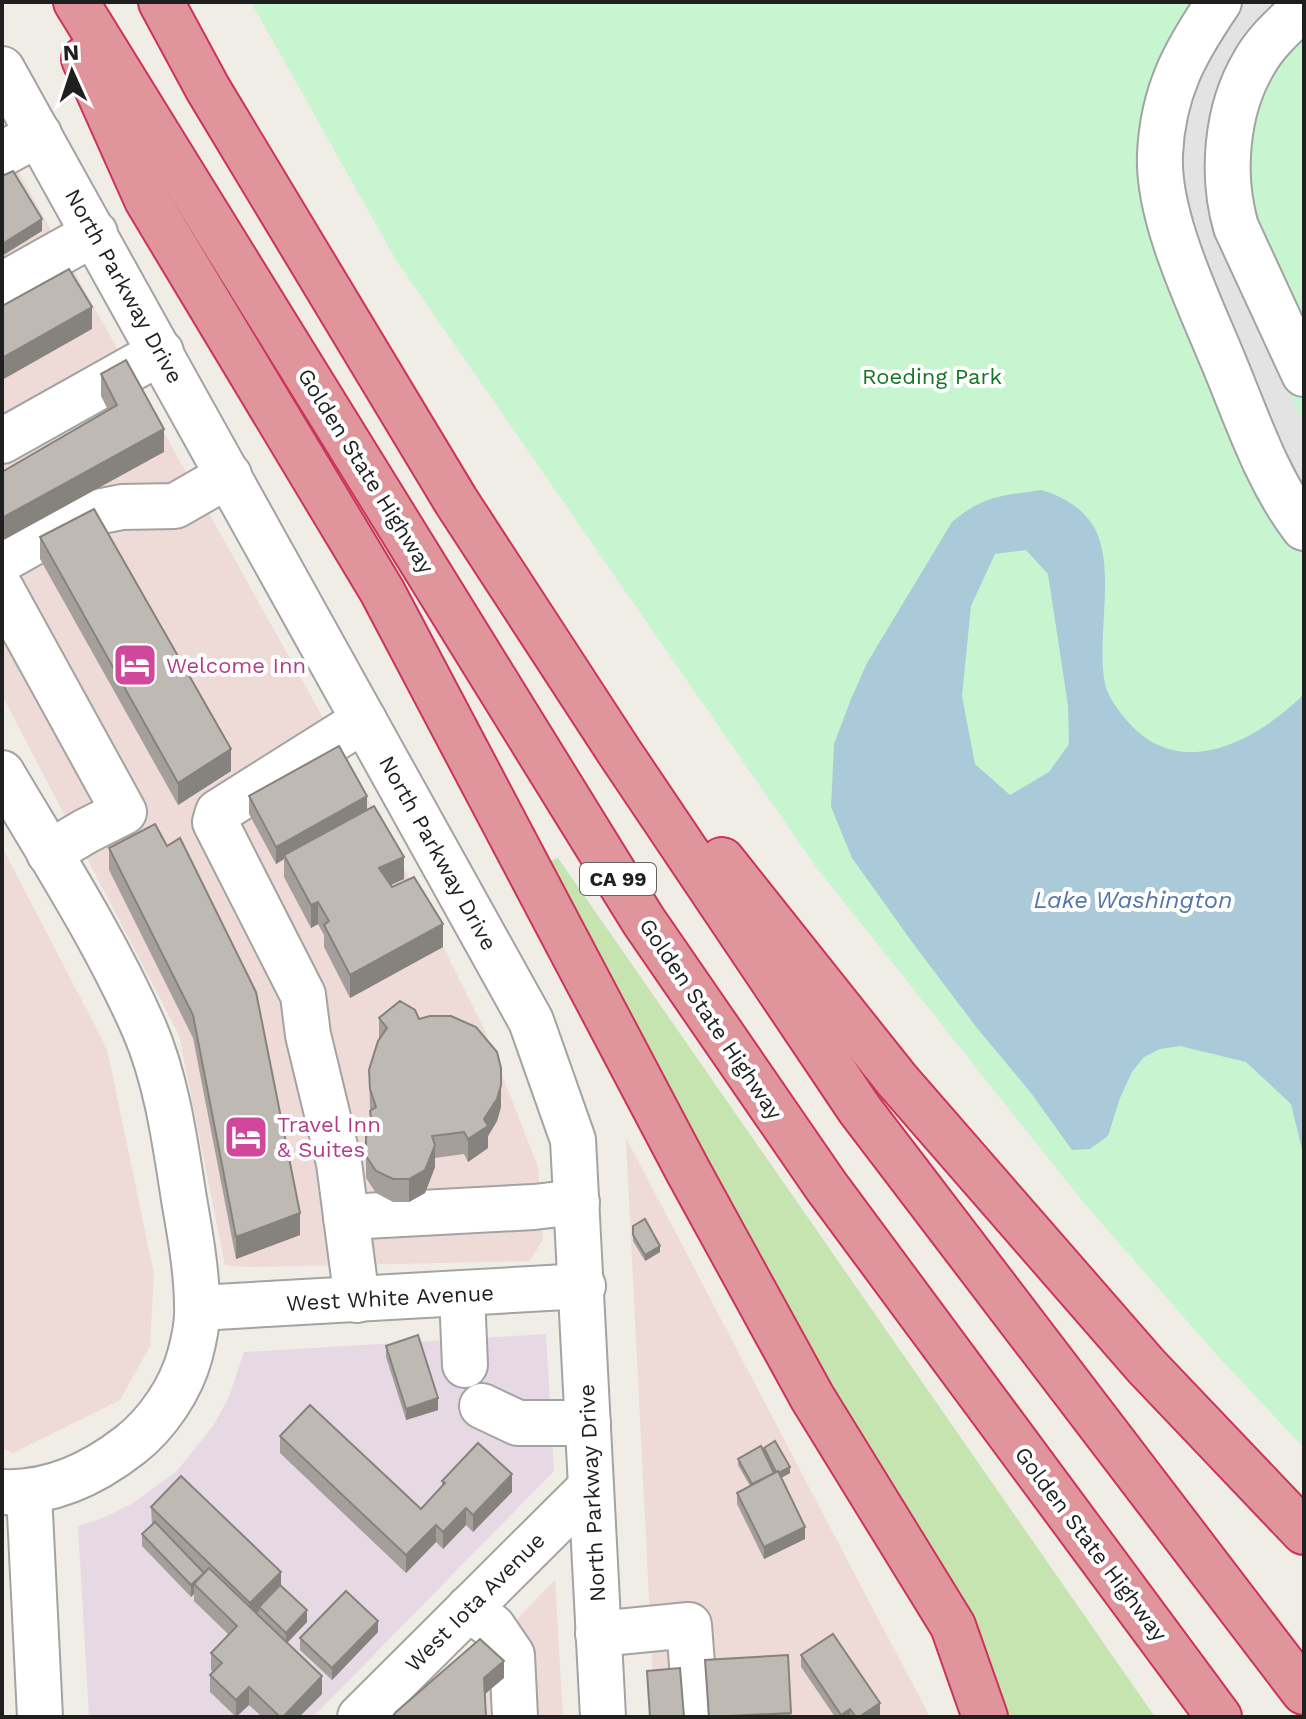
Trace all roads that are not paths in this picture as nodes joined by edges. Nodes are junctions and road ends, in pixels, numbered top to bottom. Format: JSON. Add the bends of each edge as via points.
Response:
{"nodes":[{"id":1,"x":59,"y":2,"type":"edge"},
{"id":2,"x":76,"y":2,"type":"edge"},
{"id":3,"x":161,"y":2,"type":"edge"},
{"id":4,"x":169,"y":2,"type":"edge"},
{"id":5,"x":1219,"y":2,"type":"edge"},
{"id":6,"x":1304,"y":7,"type":"edge"},
{"id":7,"x":2,"y":69,"type":"edge"},
{"id":8,"x":208,"y":89,"type":"junction"},
{"id":9,"x":20,"y":144,"type":"edge"},
{"id":10,"x":95,"y":233,"type":"junction"},
{"id":11,"x":2,"y":285,"type":"edge"},
{"id":12,"x":161,"y":352,"type":"junction"},
{"id":13,"x":1304,"y":374,"type":"edge"},
{"id":14,"x":2,"y":441,"type":"edge"},
{"id":15,"x":229,"y":475,"type":"junction"},
{"id":16,"x":1304,"y":528,"type":"edge"},
{"id":17,"x":2,"y":560,"type":"edge"},
{"id":18,"x":2,"y":590,"type":"edge"},
{"id":19,"x":364,"y":720,"type":"junction"},
{"id":20,"x":620,"y":753,"type":"junction"},
{"id":21,"x":2,"y":773,"type":"edge"},
{"id":22,"x":49,"y":853,"type":"junction"},
{"id":23,"x":577,"y":1202,"type":"junction"},
{"id":24,"x":346,"y":1217,"type":"junction"},
{"id":25,"x":583,"y":1286,"type":"junction"},
{"id":26,"x":462,"y":1294,"type":"junction"},
{"id":27,"x":357,"y":1300,"type":"junction"},
{"id":28,"x":198,"y":1308,"type":"junction"},
{"id":29,"x":465,"y":1365,"type":"dead end"},
{"id":30,"x":482,"y":1406,"type":"dead end"},
{"id":31,"x":588,"y":1423,"type":"junction"},
{"id":32,"x":591,"y":1487,"type":"junction"},
{"id":33,"x":15,"y":1492,"type":"edge"},
{"id":34,"x":1304,"y":1532,"type":"edge"},
{"id":35,"x":469,"y":1608,"type":"junction"},
{"id":36,"x":598,"y":1634,"type":"junction"},
{"id":37,"x":1304,"y":1692,"type":"edge"},
{"id":38,"x":979,"y":1707,"type":"edge"},
{"id":39,"x":40,"y":1717,"type":"edge"},
{"id":40,"x":360,"y":1717,"type":"edge"},
{"id":41,"x":515,"y":1717,"type":"edge"},
{"id":42,"x":603,"y":1717,"type":"edge"},
{"id":43,"x":696,"y":1717,"type":"edge"},
{"id":44,"x":1219,"y":1717,"type":"edge"}],
"edges":[{"from":1,"to":38,"type":"highway","via":[[147,200],[382,591],[812,1397],[953,1626]]},
{"from":2,"to":44,"type":"highway","name":"Golden State Highway","number":"CA 99","via":[[643,920],[826,1186]]},
{"from":3,"to":8,"type":"highway","number":"CA 99"},
{"from":4,"to":8,"type":"highway"},
{"from":5,"to":16,"type":"street","via":[[1178,69],[1160,155],[1163,187],[1184,265],[1245,415]]},
{"from":6,"to":13,"type":"street","via":[[1252,65],[1233,122],[1227,177],[1236,227]]},
{"from":7,"to":9,"type":"street","name":"North Parkway Drive"},
{"from":8,"to":20,"type":"highway","number":"CA 99","via":[[456,501]]},
{"from":9,"to":10,"type":"street","name":"North Parkway Drive"},
{"from":10,"to":11,"type":"street"},
{"from":10,"to":12,"type":"street","name":"North Parkway Drive"},
{"from":12,"to":14,"type":"street"},
{"from":12,"to":15,"type":"street","name":"North Parkway Drive"},
{"from":15,"to":17,"type":"street","via":[[175,506],[122,507],[82,515]]},
{"from":15,"to":19,"type":"street","name":"North Parkway Drive"},
{"from":18,"to":22,"type":"street","via":[[124,812]]},
{"from":19,"to":23,"type":"street","name":"North Parkway Drive","via":[[531,1021],[573,1140]]},
{"from":19,"to":24,"type":"street","via":[[218,812],[215,822],[303,995]]},
{"from":20,"to":34,"type":"highway","via":[[737,876],[897,1080],[1136,1355]]},
{"from":20,"to":37,"type":"highway","number":"CA 99","via":[[860,1110]]},
{"from":21,"to":22,"type":"street"},
{"from":22,"to":28,"type":"street","via":[[145,1031],[166,1097]]},
{"from":23,"to":24,"type":"street"},
{"from":23,"to":25,"type":"street","name":"North Parkway Drive"},
{"from":24,"to":27,"type":"street"},
{"from":25,"to":26,"type":"street","name":"West White Avenue"},
{"from":25,"to":31,"type":"street","name":"North Parkway Drive"},
{"from":26,"to":27,"type":"street","name":"West White Avenue"},
{"from":26,"to":29,"type":"street"},
{"from":27,"to":28,"type":"street","name":"West White Avenue"},
{"from":28,"to":33,"type":"street","via":[[189,1358],[154,1422],[91,1472]]},
{"from":30,"to":31,"type":"street","via":[[518,1423]]},
{"from":31,"to":32,"type":"street","name":"North Parkway Drive"},
{"from":32,"to":35,"type":"street","name":"West Iota Avenue"},
{"from":32,"to":36,"type":"street","name":"North Parkway Drive"},
{"from":33,"to":39,"type":"street"},
{"from":35,"to":40,"type":"street","name":"West Iota Avenue"},
{"from":35,"to":41,"type":"street","via":[[493,1627],[512,1655]]},
{"from":36,"to":42,"type":"street","name":"North Parkway Drive"},
{"from":36,"to":43,"type":"street","via":[[689,1625]]}]}
